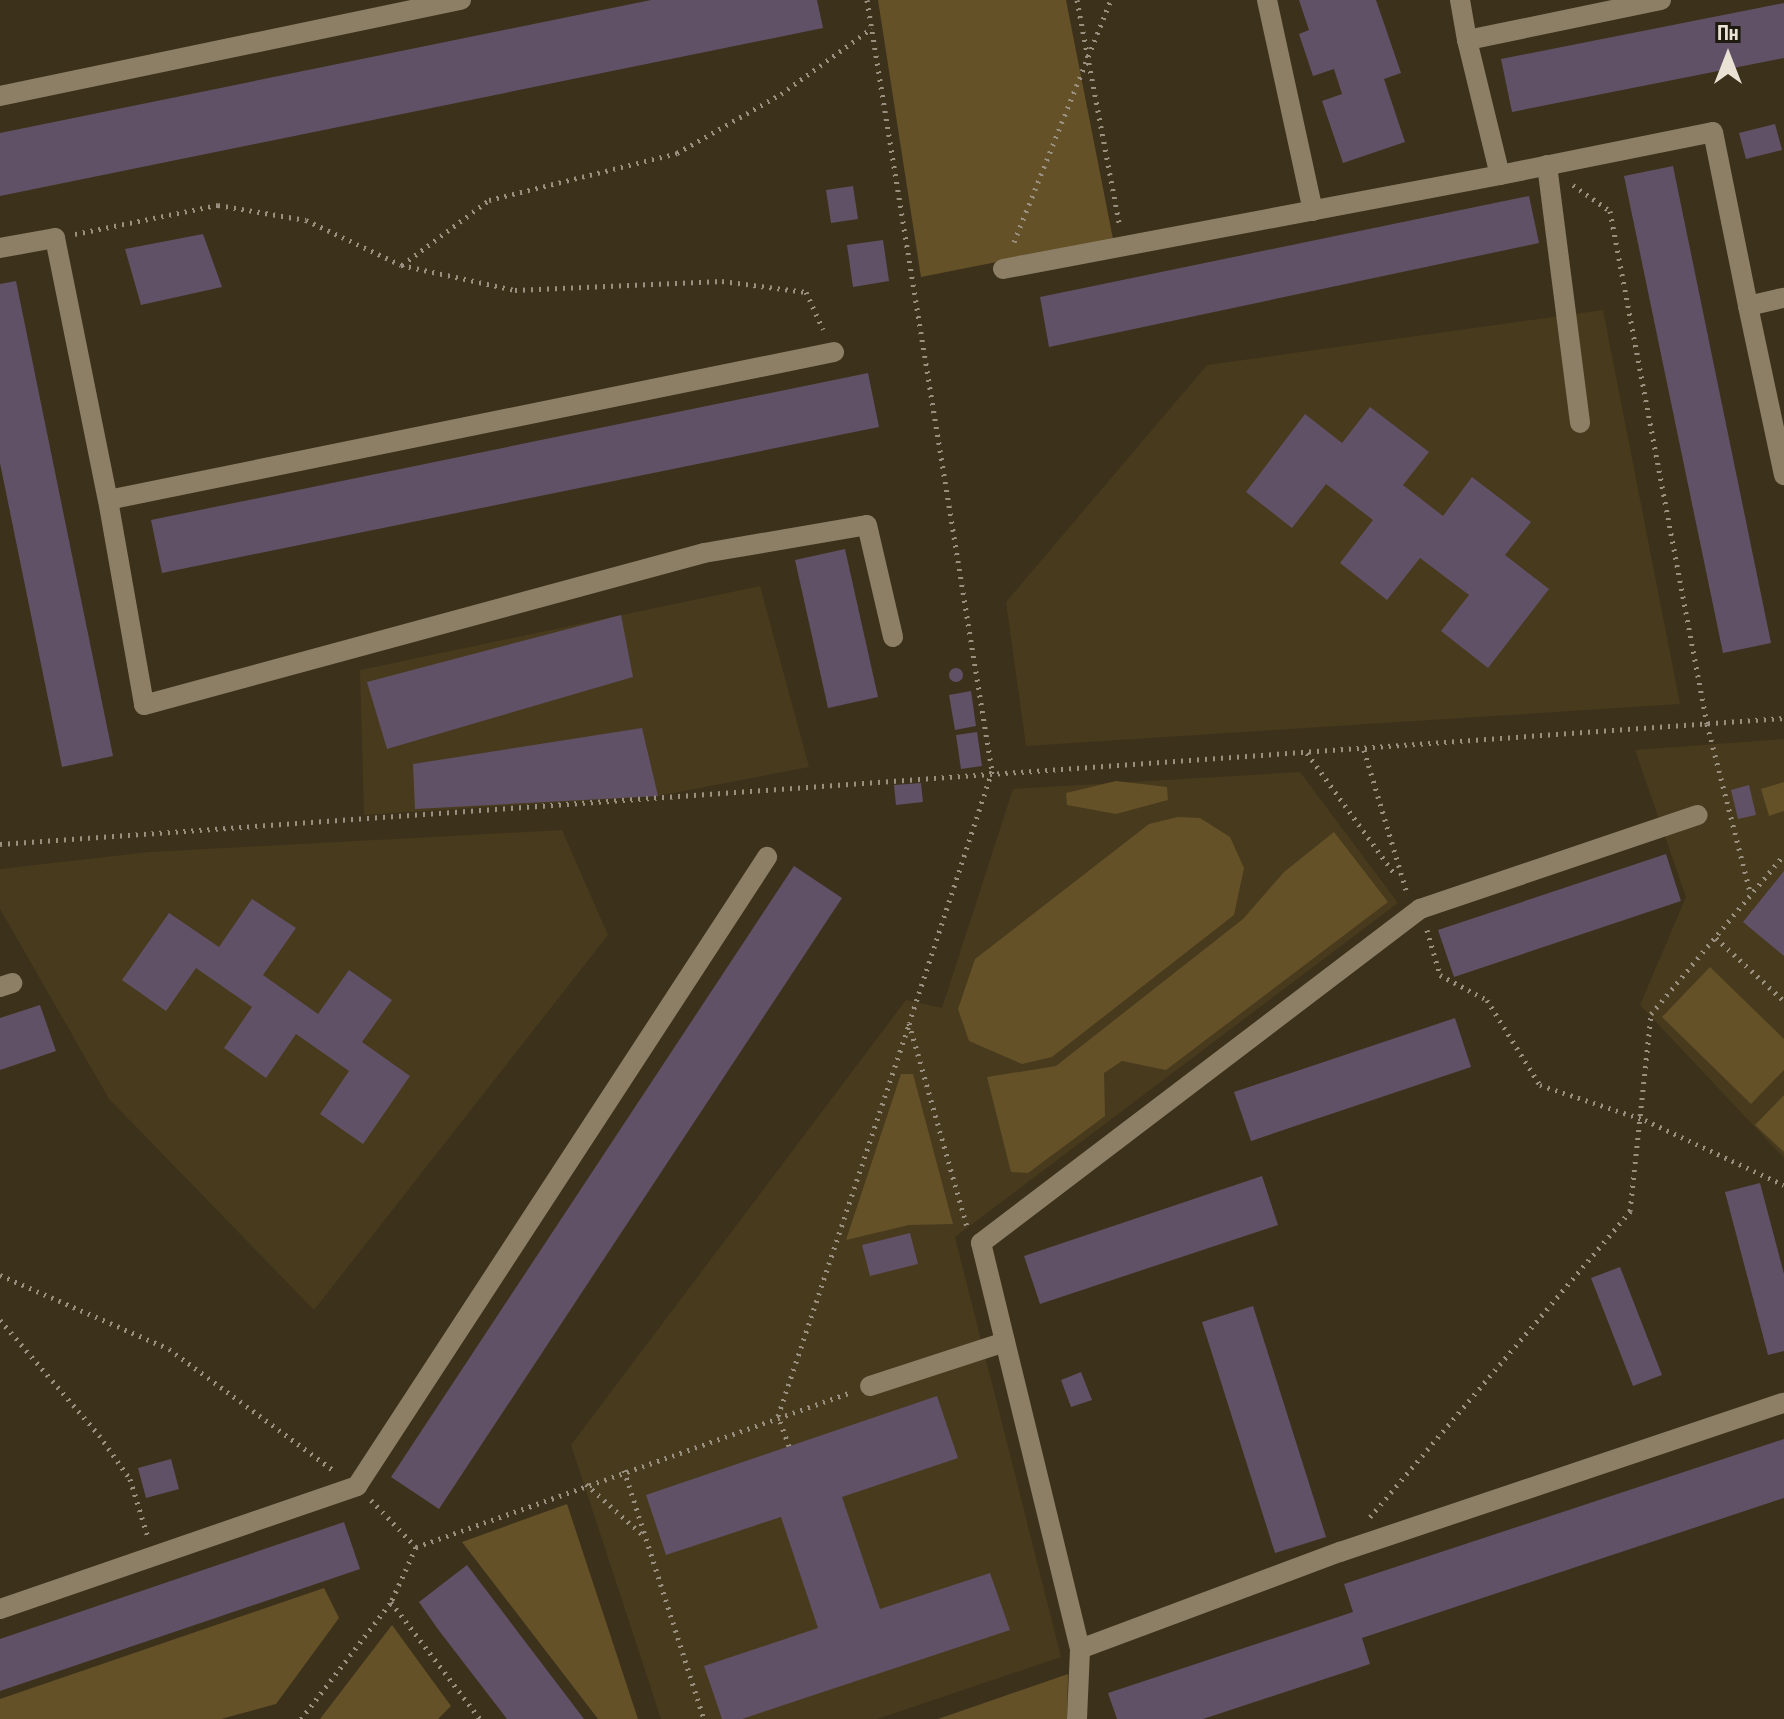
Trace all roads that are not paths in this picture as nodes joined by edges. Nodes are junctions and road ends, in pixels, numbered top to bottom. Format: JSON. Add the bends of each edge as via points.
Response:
{"nodes":[{"id":1,"x":461,"y":0,"type":"edge"},
{"id":2,"x":1267,"y":0,"type":"edge"},
{"id":3,"x":1460,"y":0,"type":"edge"},
{"id":4,"x":1661,"y":0,"type":"edge"},
{"id":5,"x":1467,"y":40,"type":"junction"},
{"id":6,"x":0,"y":96,"type":"edge"},
{"id":7,"x":1547,"y":165,"type":"junction"},
{"id":8,"x":1500,"y":175,"type":"junction"},
{"id":9,"x":1313,"y":211,"type":"junction"},
{"id":10,"x":0,"y":248,"type":"edge"},
{"id":11,"x":1003,"y":269,"type":"road end"},
{"id":12,"x":1784,"y":298,"type":"edge"},
{"id":13,"x":1748,"y":306,"type":"junction"},
{"id":14,"x":834,"y":352,"type":"road end"},
{"id":15,"x":1580,"y":423,"type":"dead end"},
{"id":16,"x":1784,"y":475,"type":"edge"},
{"id":17,"x":108,"y":500,"type":"junction"},
{"id":18,"x":893,"y":637,"type":"dead end"},
{"id":19,"x":1698,"y":815,"type":"dead end"},
{"id":20,"x":767,"y":857,"type":"dead end"},
{"id":21,"x":1005,"y":1342,"type":"junction"},
{"id":22,"x":870,"y":1386,"type":"road end"},
{"id":23,"x":1784,"y":1403,"type":"edge"},
{"id":24,"x":0,"y":1609,"type":"edge"},
{"id":25,"x":1080,"y":1649,"type":"junction"},
{"id":26,"x":1077,"y":1719,"type":"edge"}],
"edges":[{"from":1,"to":6,"type":"lane"},
{"from":2,"to":9,"type":"lane"},
{"from":3,"to":5,"type":"lane"},
{"from":4,"to":5,"type":"lane"},
{"from":5,"to":8,"type":"lane"},
{"from":7,"to":8,"type":"lane"},
{"from":7,"to":13,"type":"lane","via":[[1713,132]]},
{"from":7,"to":15,"type":"lane"},
{"from":8,"to":9,"type":"lane"},
{"from":9,"to":11,"type":"lane"},
{"from":10,"to":17,"type":"lane","via":[[55,238]]},
{"from":12,"to":13,"type":"lane"},
{"from":13,"to":16,"type":"lane"},
{"from":14,"to":17,"type":"lane"},
{"from":17,"to":18,"type":"lane","via":[[144,705],[704,553],[867,525]]},
{"from":19,"to":21,"type":"lane","via":[[1420,909],[981,1243]]},
{"from":20,"to":24,"type":"lane","via":[[357,1486]]},
{"from":21,"to":22,"type":"lane"},
{"from":21,"to":25,"type":"lane"},
{"from":23,"to":25,"type":"lane","via":[[1340,1552]]},
{"from":25,"to":26,"type":"lane"}]}
